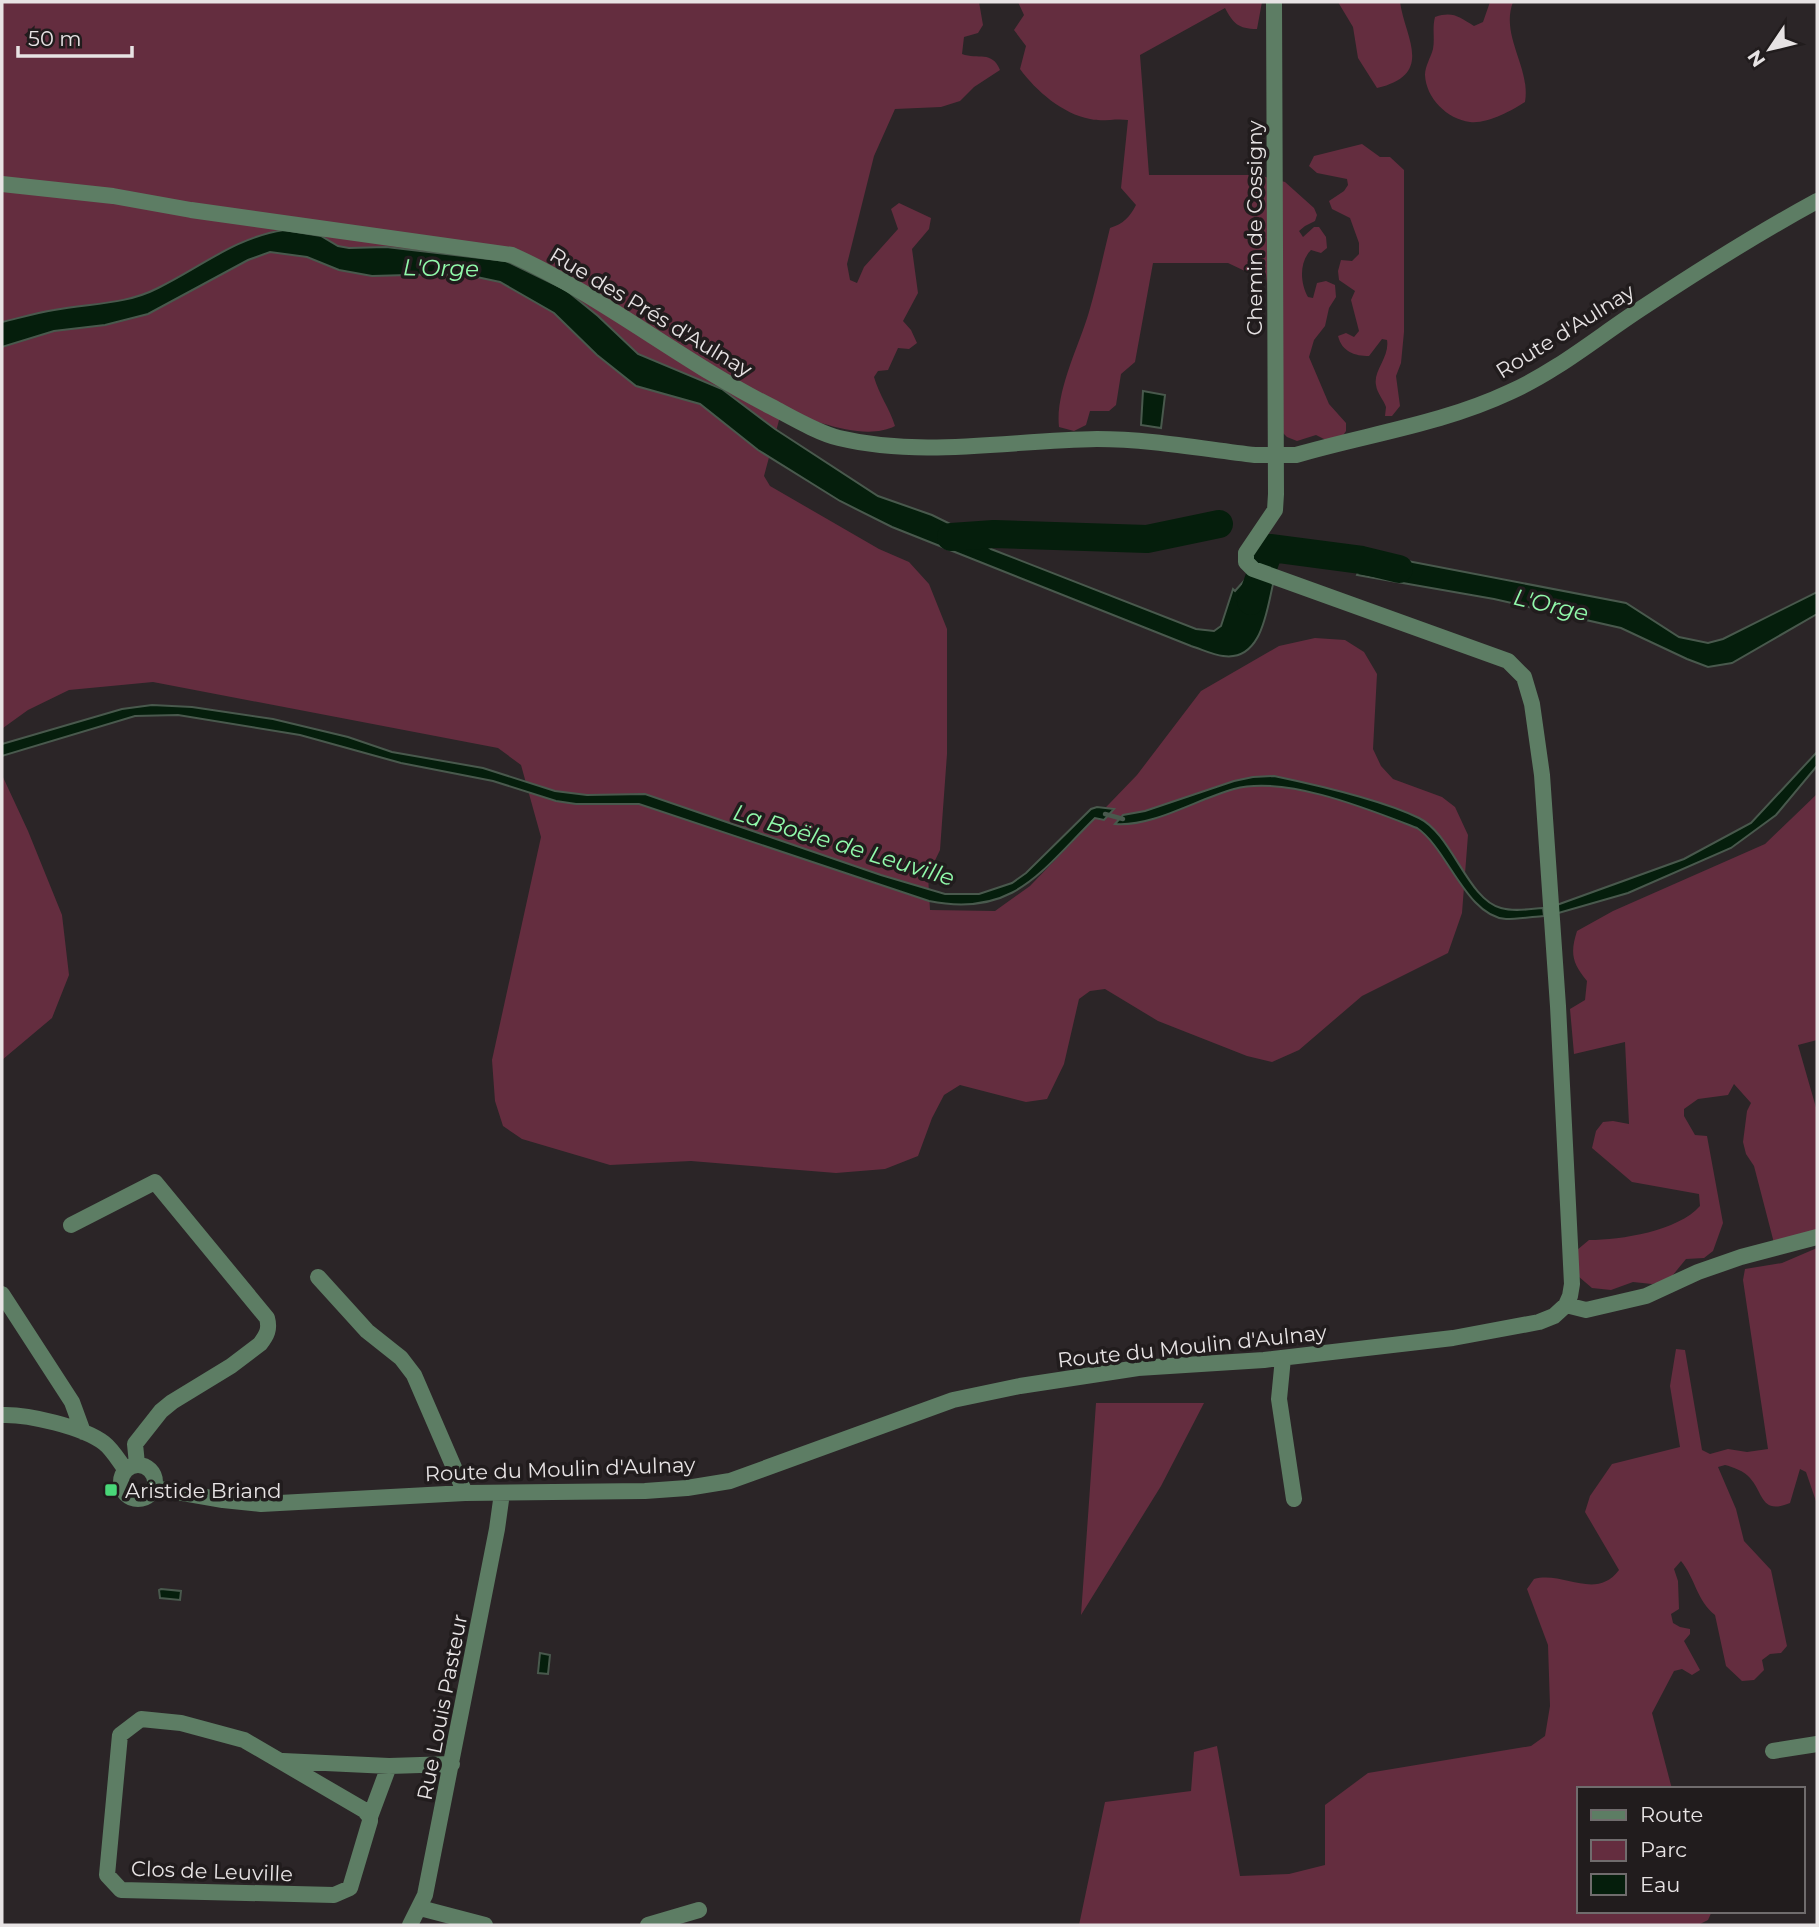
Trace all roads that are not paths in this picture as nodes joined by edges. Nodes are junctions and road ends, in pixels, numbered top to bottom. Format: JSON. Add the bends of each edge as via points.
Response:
{"nodes":[{"id":1,"x":1274,"y":2,"type":"edge"},
{"id":2,"x":2,"y":184,"type":"edge"},
{"id":3,"x":1817,"y":201,"type":"edge"},
{"id":4,"x":1274,"y":455,"type":"junction"},
{"id":5,"x":71,"y":1225,"type":"dead end"},
{"id":6,"x":1817,"y":1237,"type":"edge"},
{"id":7,"x":318,"y":1277,"type":"dead end"},
{"id":8,"x":2,"y":1294,"type":"edge"},
{"id":9,"x":1566,"y":1305,"type":"junction"},
{"id":10,"x":1283,"y":1358,"type":"junction"},
{"id":11,"x":2,"y":1415,"type":"edge"},
{"id":12,"x":83,"y":1432,"type":"junction"},
{"id":13,"x":131,"y":1467,"type":"junction"},
{"id":14,"x":154,"y":1488,"type":"junction"},
{"id":15,"x":465,"y":1493,"type":"junction"},
{"id":16,"x":502,"y":1493,"type":"junction"},
{"id":17,"x":1294,"y":1499,"type":"dead end"},
{"id":18,"x":1817,"y":1744,"type":"edge"},
{"id":19,"x":1773,"y":1751,"type":"dead end"},
{"id":20,"x":280,"y":1761,"type":"junction"},
{"id":21,"x":452,"y":1765,"type":"junction"},
{"id":22,"x":389,"y":1766,"type":"junction"},
{"id":23,"x":370,"y":1817,"type":"junction"},
{"id":24,"x":420,"y":1908,"type":"junction"},
{"id":25,"x":699,"y":1910,"type":"dead end"},
{"id":26,"x":410,"y":1925,"type":"edge"},
{"id":27,"x":485,"y":1925,"type":"edge"},
{"id":28,"x":648,"y":1925,"type":"edge"}],
"edges":[{"from":1,"to":4,"type":"street","name":"Chemin de Cossigny"},
{"from":2,"to":4,"type":"street","name":"Rue des Prés d'Aulnay","via":[[512,255],[560,278],[731,386],[837,438],[904,447],[1099,439]]},
{"from":3,"to":4,"type":"street","name":"Route d'Aulnay","via":[[1753,236],[1511,392],[1434,421],[1296,455]]},
{"from":4,"to":9,"type":"street","name":"Chemin de Cossigny","via":[[1275,510],[1247,553],[1246,562],[1253,569],[1508,661],[1524,677],[1538,747],[1552,922],[1572,1284]]},
{"from":5,"to":13,"type":"street","via":[[155,1182],[267,1318],[267,1335],[260,1344],[161,1411],[135,1444]]},
{"from":6,"to":9,"type":"street","via":[[1741,1257],[1646,1296],[1586,1310]]},
{"from":7,"to":15,"type":"street","via":[[414,1375]]},
{"from":8,"to":12,"type":"street","via":[[72,1402]]},
{"from":9,"to":10,"type":"street","name":"Route du Moulin d'Aulnay","via":[[1539,1322],[1453,1338]]},
{"from":10,"to":16,"type":"street","name":"Route du Moulin d'Aulnay","via":[[1138,1368],[953,1400],[730,1481],[645,1491]]},
{"from":10,"to":17,"type":"street","via":[[1279,1399]]},
{"from":11,"to":12,"type":"street"},
{"from":12,"to":13,"type":"street"},
{"from":13,"to":14,"type":"street","via":[[150,1469]]},
{"from":13,"to":14,"type":"street","via":[[121,1475],[122,1489],[131,1498],[145,1498]]},
{"from":14,"to":15,"type":"street","name":"Route du Moulin d'Aulnay","via":[[261,1504]]},
{"from":15,"to":16,"type":"street","name":"Route du Moulin d'Aulnay"},
{"from":16,"to":21,"type":"street","name":"Rue Louis Pasteur"},
{"from":18,"to":19,"type":"street"},
{"from":20,"to":22,"type":"street","name":"Clos de Leuville"},
{"from":20,"to":23,"type":"street","name":"Clos de Leuville"},
{"from":20,"to":23,"type":"street","name":"Clos de Leuville","via":[[244,1740],[181,1723],[141,1719],[129,1726],[120,1735],[107,1874],[113,1883],[121,1890],[334,1895],[350,1888]]},
{"from":21,"to":22,"type":"street","name":"Clos de Leuville"},
{"from":21,"to":24,"type":"street","name":"Rue Louis Pasteur"},
{"from":22,"to":23,"type":"street","name":"Clos de Leuville"},
{"from":24,"to":26,"type":"street","name":"Rue Louis Pasteur"},
{"from":24,"to":27,"type":"street"},
{"from":25,"to":28,"type":"street"}]}
